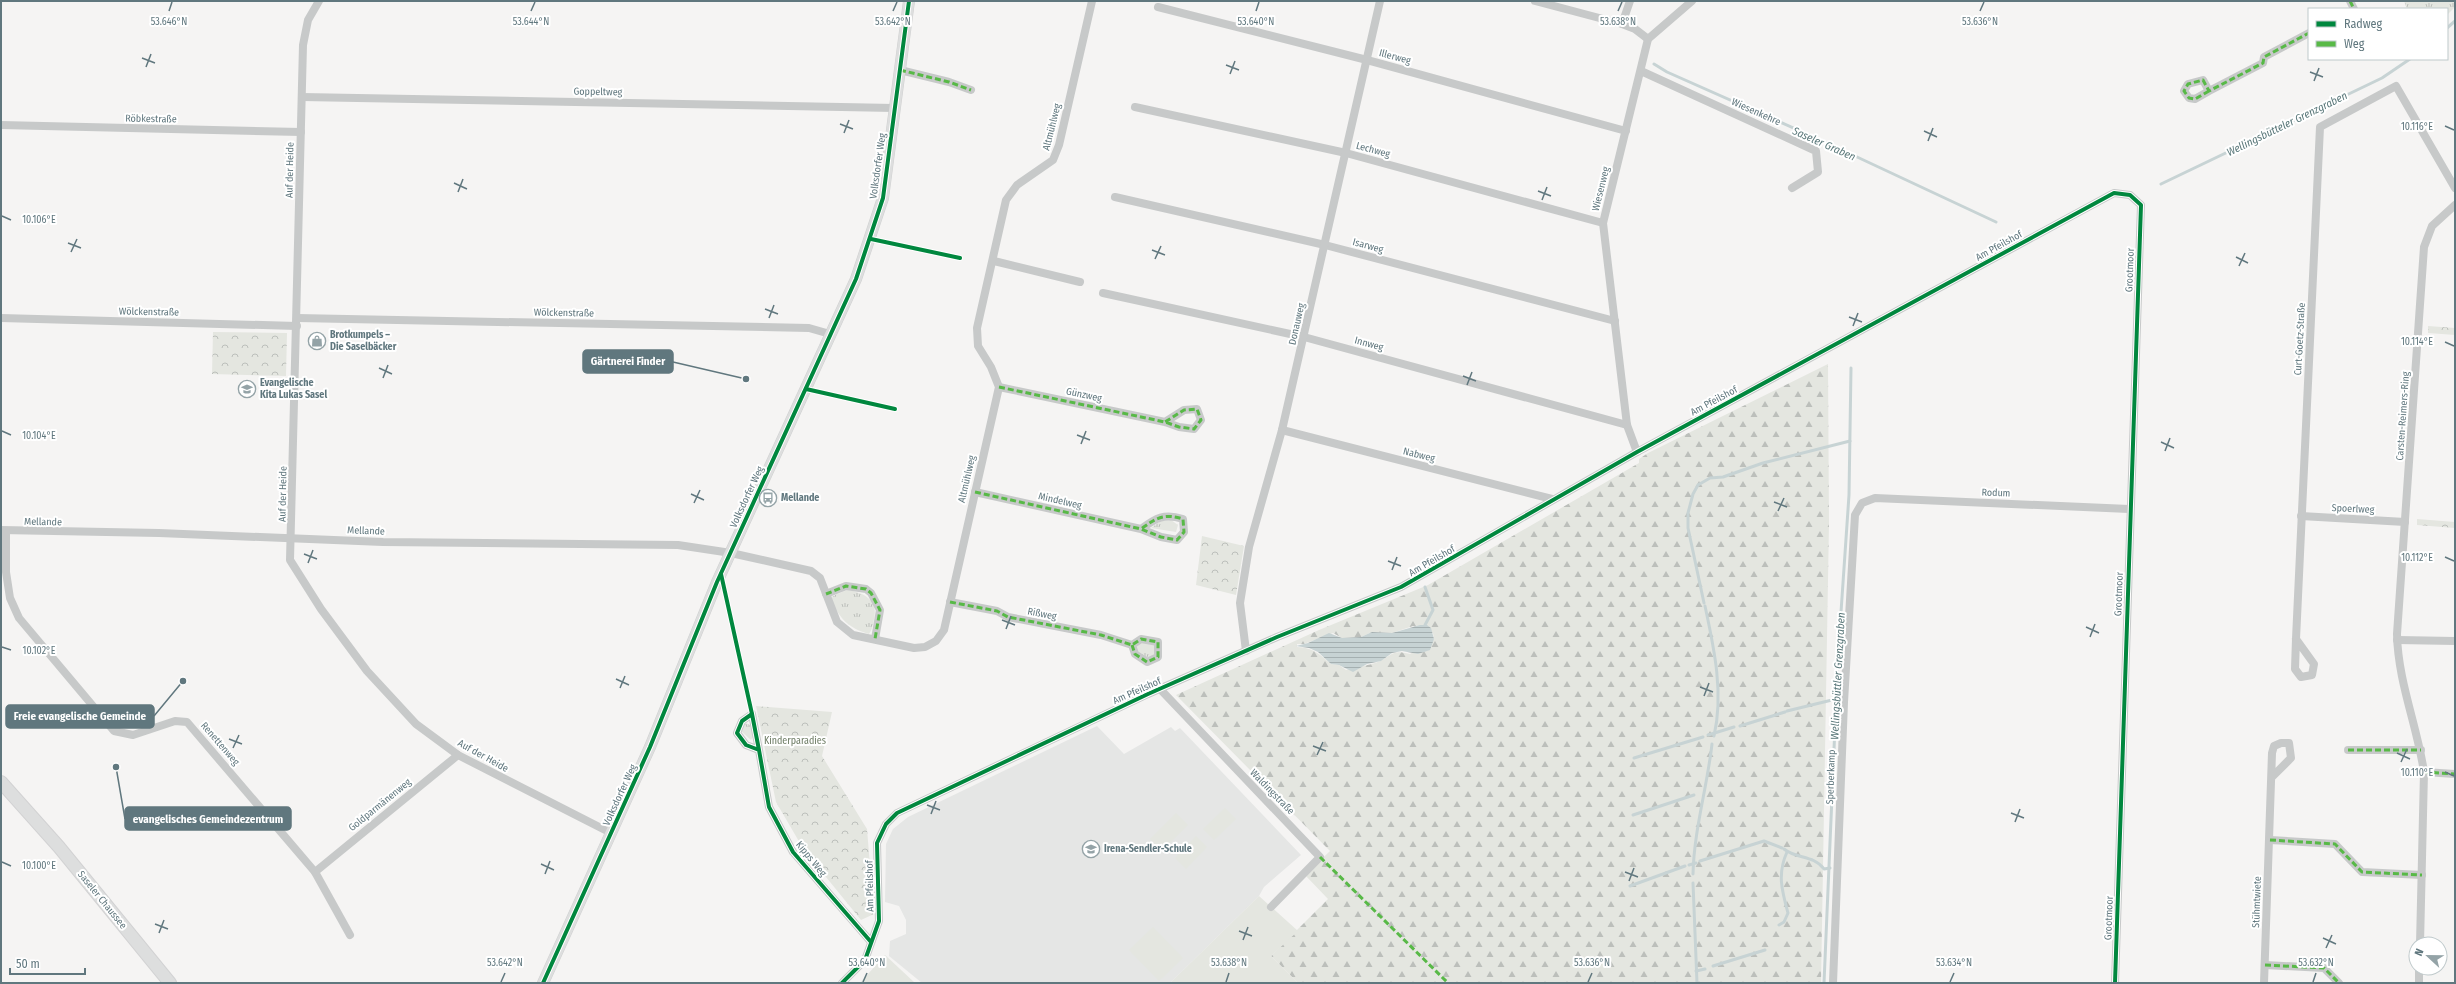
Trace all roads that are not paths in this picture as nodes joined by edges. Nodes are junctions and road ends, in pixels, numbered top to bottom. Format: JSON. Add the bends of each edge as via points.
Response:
{"nodes":[{"id":1,"x":319,"y":1,"type":"edge"},
{"id":2,"x":909,"y":1,"type":"edge"},
{"id":3,"x":1092,"y":1,"type":"edge"},
{"id":4,"x":1380,"y":1,"type":"edge"},
{"id":5,"x":1535,"y":1,"type":"edge"},
{"id":6,"x":1630,"y":1,"type":"edge"},
{"id":7,"x":1692,"y":1,"type":"edge"},
{"id":8,"x":1158,"y":7,"type":"dead end"},
{"id":9,"x":1622,"y":24,"type":"junction"},
{"id":10,"x":2308,"y":34,"type":"edge"},
{"id":11,"x":1648,"y":39,"type":"junction"},
{"id":12,"x":1367,"y":60,"type":"junction"},
{"id":13,"x":900,"y":70,"type":"junction"},
{"id":14,"x":1640,"y":71,"type":"junction"},
{"id":15,"x":970,"y":90,"type":"dead end"},
{"id":16,"x":2209,"y":92,"type":"dead end"},
{"id":17,"x":302,"y":97,"type":"junction"},
{"id":18,"x":1135,"y":107,"type":"dead end"},
{"id":19,"x":894,"y":108,"type":"junction"},
{"id":20,"x":1,"y":125,"type":"edge"},
{"id":21,"x":1626,"y":131,"type":"junction"},
{"id":22,"x":301,"y":132,"type":"junction"},
{"id":23,"x":1346,"y":153,"type":"junction"},
{"id":24,"x":1792,"y":188,"type":"dead end"},
{"id":25,"x":2455,"y":188,"type":"edge"},
{"id":26,"x":1115,"y":197,"type":"dead end"},
{"id":27,"x":2141,"y":205,"type":"joint"},
{"id":28,"x":2455,"y":205,"type":"edge"},
{"id":29,"x":1603,"y":223,"type":"junction"},
{"id":30,"x":1325,"y":245,"type":"junction"},
{"id":31,"x":994,"y":261,"type":"junction"},
{"id":32,"x":1080,"y":282,"type":"dead end"},
{"id":33,"x":1103,"y":293,"type":"dead end"},
{"id":34,"x":1,"y":318,"type":"edge"},
{"id":35,"x":1615,"y":321,"type":"junction"},
{"id":36,"x":297,"y":322,"type":"junction"},
{"id":37,"x":830,"y":334,"type":"junction"},
{"id":38,"x":1304,"y":337,"type":"junction"},
{"id":39,"x":999,"y":387,"type":"junction"},
{"id":40,"x":1165,"y":422,"type":"dead end"},
{"id":41,"x":1627,"y":425,"type":"junction"},
{"id":42,"x":1282,"y":430,"type":"junction"},
{"id":43,"x":1637,"y":452,"type":"junction"},
{"id":44,"x":975,"y":492,"type":"junction"},
{"id":45,"x":1552,"y":499,"type":"junction"},
{"id":46,"x":1862,"y":503,"type":"joint"},
{"id":47,"x":2129,"y":509,"type":"junction"},
{"id":48,"x":2301,"y":516,"type":"junction"},
{"id":49,"x":2405,"y":522,"type":"junction"},
{"id":50,"x":1141,"y":529,"type":"junction"},
{"id":51,"x":3,"y":530,"type":"edge"},
{"id":52,"x":292,"y":539,"type":"junction"},
{"id":53,"x":731,"y":553,"type":"junction"},
{"id":54,"x":826,"y":594,"type":"junction"},
{"id":55,"x":950,"y":602,"type":"junction"},
{"id":56,"x":875,"y":639,"type":"junction"},
{"id":57,"x":2296,"y":639,"type":"dead end"},
{"id":58,"x":2397,"y":640,"type":"junction"},
{"id":59,"x":2455,"y":641,"type":"edge"},
{"id":60,"x":1132,"y":645,"type":"dead end"},
{"id":61,"x":1246,"y":651,"type":"junction"},
{"id":62,"x":1160,"y":689,"type":"junction"},
{"id":63,"x":759,"y":750,"type":"dead end"},
{"id":64,"x":2348,"y":750,"type":"dead end"},
{"id":65,"x":2421,"y":750,"type":"junction"},
{"id":66,"x":458,"y":755,"type":"junction"},
{"id":67,"x":2424,"y":772,"type":"junction"},
{"id":68,"x":2455,"y":774,"type":"edge"},
{"id":69,"x":2272,"y":777,"type":"dead end"},
{"id":70,"x":1,"y":782,"type":"edge"},
{"id":71,"x":611,"y":833,"type":"junction"},
{"id":72,"x":2270,"y":840,"type":"junction"},
{"id":73,"x":315,"y":872,"type":"junction"},
{"id":74,"x":2422,"y":875,"type":"junction"},
{"id":75,"x":1271,"y":907,"type":"dead end"},
{"id":76,"x":350,"y":935,"type":"dead end"},
{"id":77,"x":2420,"y":936,"type":"edge"},
{"id":78,"x":871,"y":942,"type":"junction"},
{"id":79,"x":2265,"y":965,"type":"junction"},
{"id":80,"x":170,"y":983,"type":"edge"},
{"id":81,"x":543,"y":983,"type":"edge"},
{"id":82,"x":842,"y":983,"type":"edge"},
{"id":83,"x":1833,"y":983,"type":"edge"},
{"id":84,"x":2115,"y":983,"type":"edge"},
{"id":85,"x":2264,"y":983,"type":"edge"},
{"id":86,"x":2339,"y":983,"type":"edge"}],
"edges":[{"from":1,"to":17,"type":"street","name":"Auf der Heide","via":[[308,20],[303,45]]},
{"from":2,"to":13,"type":"street","name":"Volksdorfer Weg"},
{"from":3,"to":31,"type":"street","name":"Altmühlweg","via":[[1056,153],[1053,160],[1018,185],[1006,200]]},
{"from":4,"to":12,"type":"street","name":"Donauweg"},
{"from":5,"to":9,"type":"street"},
{"from":6,"to":9,"type":"street"},
{"from":7,"to":11,"type":"street"},
{"from":8,"to":12,"type":"street","name":"Illerweg"},
{"from":9,"to":11,"type":"street","via":[[1636,29]]},
{"from":10,"to":16,"type":"street","via":[[2264,56],[2263,63]]},
{"from":11,"to":14,"type":"street","name":"Wiesenweg"},
{"from":12,"to":21,"type":"street","name":"Illerweg"},
{"from":12,"to":23,"type":"street","name":"Donauweg"},
{"from":13,"to":15,"type":"street"},
{"from":13,"to":19,"type":"street","name":"Volksdorfer Weg"},
{"from":14,"to":21,"type":"street","name":"Wiesenweg"},
{"from":14,"to":24,"type":"street","name":"Wiesenkehre","via":[[1816,151],[1818,172]]},
{"from":17,"to":19,"type":"street","name":"Goppeltweg"},
{"from":17,"to":22,"type":"street","name":"Auf der Heide"},
{"from":18,"to":23,"type":"street","name":"Lechweg"},
{"from":19,"to":37,"type":"street","name":"Volksdorfer Weg","via":[[883,198],[856,278]]},
{"from":20,"to":22,"type":"street","name":"Röbkestraße"},
{"from":21,"to":29,"type":"street","name":"Wiesenweg"},
{"from":22,"to":36,"type":"street","name":"Auf der Heide"},
{"from":23,"to":29,"type":"street","name":"Lechweg"},
{"from":23,"to":30,"type":"street","name":"Donauweg"},
{"from":25,"to":48,"type":"street","name":"Curt-Goetz-Straße","via":[[2396,86],[2320,127]]},
{"from":26,"to":30,"type":"street","name":"Isarweg"},
{"from":27,"to":43,"type":"street","name":"Am Pfeilshof","via":[[2130,195],[2114,193]]},
{"from":27,"to":47,"type":"street","name":"Grootmoor"},
{"from":28,"to":49,"type":"street","name":"Carsten-Reimers-Ring","via":[[2432,226],[2424,247]]},
{"from":29,"to":35,"type":"street","name":"Wiesenweg"},
{"from":30,"to":35,"type":"street","name":"Isarweg"},
{"from":30,"to":38,"type":"street","name":"Donauweg"},
{"from":31,"to":32,"type":"street"},
{"from":31,"to":39,"type":"street","name":"Altmühlweg","via":[[977,328],[978,346]]},
{"from":33,"to":38,"type":"street","name":"Innweg"},
{"from":34,"to":36,"type":"street","name":"Wölckenstraße"},
{"from":35,"to":41,"type":"street","name":"Wiesenweg"},
{"from":36,"to":37,"type":"street","name":"Wölckenstraße","via":[[809,328]]},
{"from":36,"to":52,"type":"street","name":"Auf der Heide"},
{"from":37,"to":53,"type":"street","name":"Volksdorfer Weg"},
{"from":38,"to":41,"type":"street","name":"Innweg"},
{"from":38,"to":42,"type":"street","name":"Donauweg"},
{"from":39,"to":40,"type":"street","name":"Günzweg"},
{"from":39,"to":44,"type":"street","name":"Altmühlweg"},
{"from":41,"to":43,"type":"street","name":"Wiesenweg"},
{"from":42,"to":45,"type":"street","name":"Nabweg"},
{"from":42,"to":61,"type":"street","name":"Donauweg","via":[[1249,547],[1240,603]]},
{"from":43,"to":45,"type":"street","name":"Am Pfeilshof"},
{"from":44,"to":50,"type":"street","name":"Mindelweg"},
{"from":44,"to":55,"type":"street","name":"Altmühlweg"},
{"from":45,"to":61,"type":"street","name":"Am Pfeilshof","via":[[1401,587]]},
{"from":46,"to":47,"type":"street","name":"Rodum","via":[[1875,498]]},
{"from":46,"to":83,"type":"street","name":"Sperberkamp","via":[[1854,522]]},
{"from":47,"to":84,"type":"street","name":"Grootmoor"},
{"from":48,"to":49,"type":"street","name":"Spoerlweg"},
{"from":48,"to":57,"type":"street","name":"Curt-Goetz-Straße"},
{"from":49,"to":58,"type":"street","name":"Carsten-Reimers-Ring"},
{"from":50,"to":50,"type":"street","name":"Mindelweg","via":[[1160,537],[1177,540],[1184,532],[1183,519],[1171,515],[1156,519]]},
{"from":51,"to":52,"type":"street","name":"Mellande"},
{"from":51,"to":73,"type":"street","name":"Renettenweg","via":[[10,598],[19,618],[114,731],[133,735],[175,721],[187,722]]},
{"from":52,"to":53,"type":"street","name":"Mellande","via":[[678,545]]},
{"from":52,"to":66,"type":"street","name":"Auf der Heide","via":[[290,560],[321,609],[367,671],[416,724]]},
{"from":53,"to":54,"type":"street","name":"Altmühlweg","via":[[811,571],[820,578]]},
{"from":53,"to":71,"type":"street","name":"Volksdorfer Weg"},
{"from":54,"to":56,"type":"street","name":"Altmühlweg","via":[[837,622],[853,635]]},
{"from":54,"to":56,"type":"street","via":[[846,586],[866,589],[871,593],[880,610]]},
{"from":55,"to":56,"type":"street","name":"Altmühlweg","via":[[944,630],[936,641],[925,647],[914,648]]},
{"from":55,"to":60,"type":"street","name":"Rißweg","via":[[998,611],[1008,617],[1101,635]]},
{"from":58,"to":59,"type":"street"},
{"from":58,"to":65,"type":"street","name":"Carsten-Reimers-Ring","via":[[2400,673]]},
{"from":61,"to":62,"type":"street","name":"Am Pfeilshof"},
{"from":62,"to":75,"type":"street","name":"Waldingstraße","via":[[1320,857]]},
{"from":62,"to":78,"type":"street","name":"Am Pfeilshof","via":[[896,813],[886,824],[877,843],[879,921]]},
{"from":63,"to":78,"type":"street","name":"Kipps Weg","via":[[769,807],[793,852]]},
{"from":64,"to":65,"type":"street"},
{"from":65,"to":67,"type":"street","name":"Carsten-Reimers-Ring"},
{"from":66,"to":71,"type":"street","name":"Auf der Heide"},
{"from":66,"to":73,"type":"street","name":"Goldparmänenweg"},
{"from":67,"to":68,"type":"street"},
{"from":67,"to":74,"type":"street","name":"Carsten-Reimers-Ring"},
{"from":69,"to":72,"type":"street","name":"Stühmtwiete"},
{"from":70,"to":80,"type":"main road","name":"Saseler Chaussee","via":[[59,847]]},
{"from":71,"to":81,"type":"street","name":"Volksdorfer Weg"},
{"from":72,"to":74,"type":"street","via":[[2335,844],[2362,872]]},
{"from":72,"to":79,"type":"street","name":"Stühmtwiete"},
{"from":73,"to":76,"type":"street","name":"Renettenweg"},
{"from":74,"to":77,"type":"street","name":"Carsten-Reimers-Ring"},
{"from":78,"to":82,"type":"street","name":"Am Pfeilshof","via":[[865,960]]},
{"from":79,"to":85,"type":"street","name":"Stühmtwiete"},
{"from":79,"to":86,"type":"street","via":[[2324,968]]}]}
